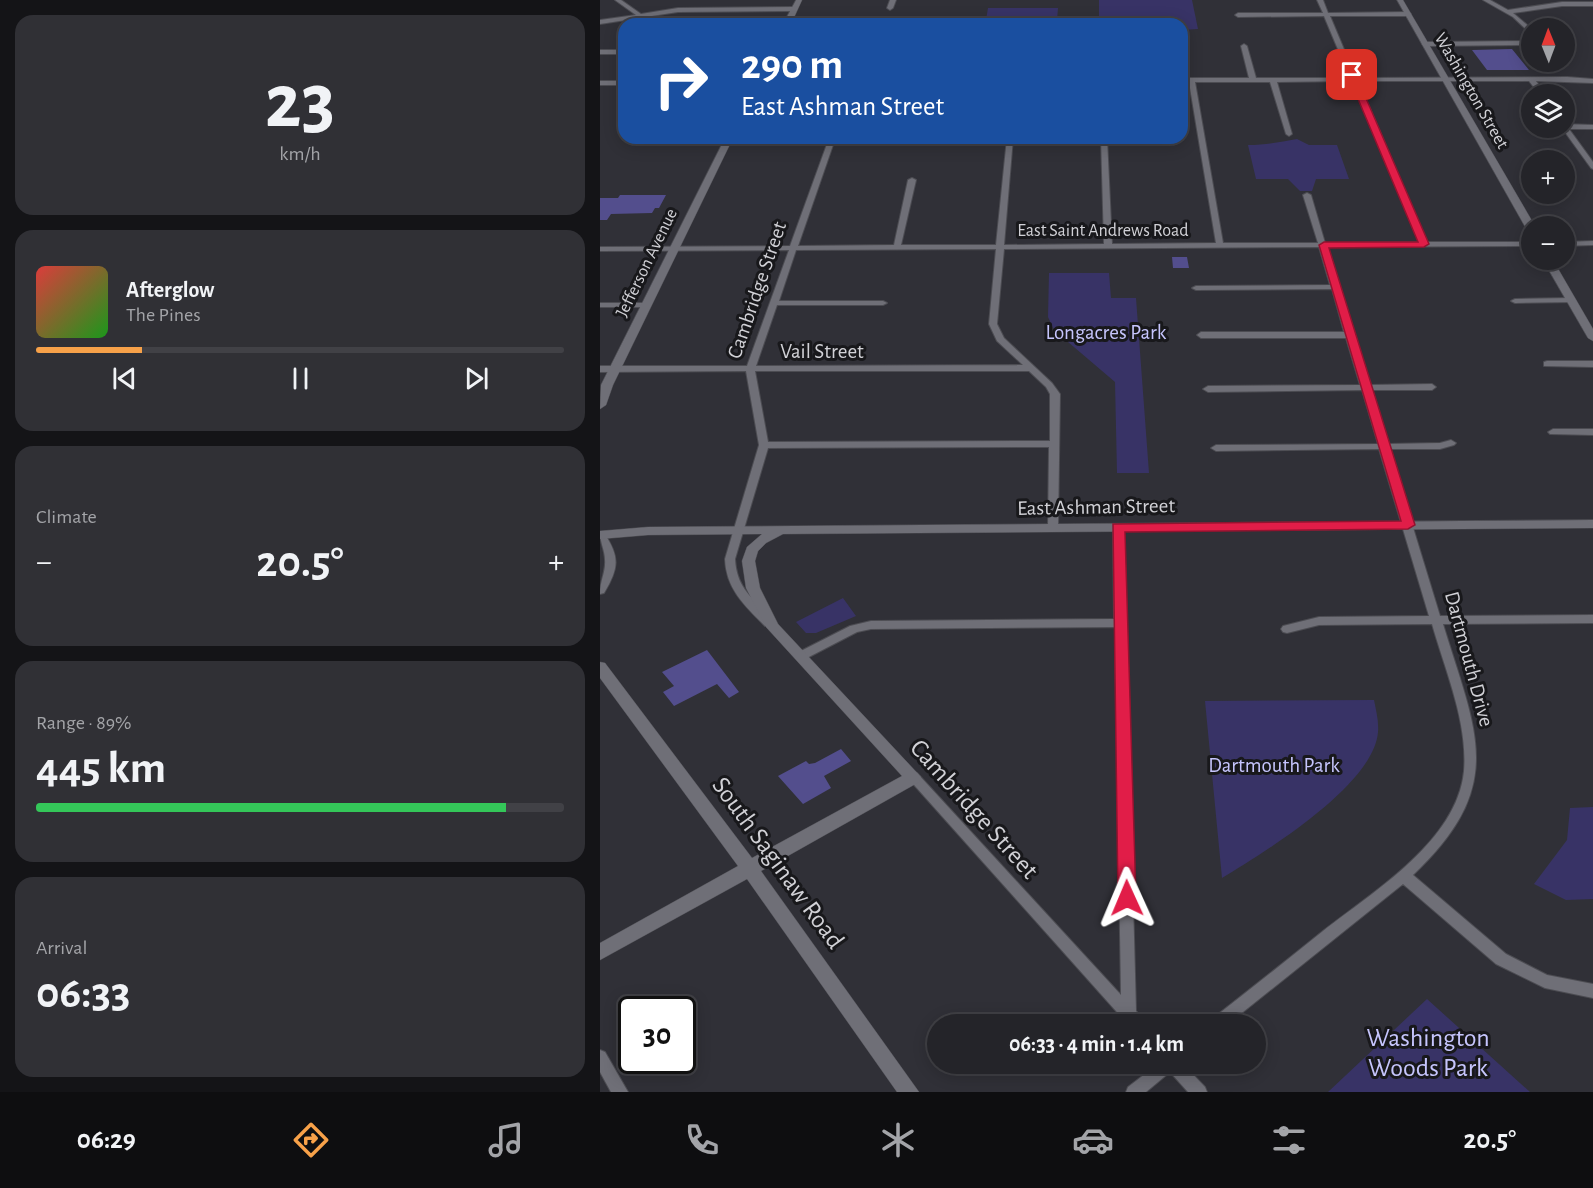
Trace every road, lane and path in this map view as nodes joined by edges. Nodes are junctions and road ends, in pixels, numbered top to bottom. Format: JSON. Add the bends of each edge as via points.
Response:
{"nodes":[{"id":1,"x":618,"y":0,"type":"edge"},
{"id":2,"x":799,"y":0,"type":"edge"},
{"id":3,"x":893,"y":0,"type":"edge"},
{"id":4,"x":1320,"y":0,"type":"edge"},
{"id":5,"x":1400,"y":0,"type":"edge"},
{"id":6,"x":1486,"y":0,"type":"edge"},
{"id":7,"x":1573,"y":2,"type":"edge"},
{"id":8,"x":1593,"y":4,"type":"edge"},
{"id":9,"x":890,"y":8,"type":"dead end"},
{"id":10,"x":794,"y":9,"type":"junction"},
{"id":11,"x":1506,"y":12,"type":"junction"},
{"id":12,"x":1326,"y":14,"type":"junction"},
{"id":13,"x":1408,"y":14,"type":"junction"},
{"id":14,"x":1238,"y":15,"type":"dead end"},
{"id":15,"x":641,"y":16,"type":"junction"},
{"id":16,"x":627,"y":18,"type":"edge"},
{"id":17,"x":644,"y":18,"type":"edge"},
{"id":18,"x":790,"y":18,"type":"edge"},
{"id":19,"x":618,"y":19,"type":"edge"},
{"id":20,"x":1521,"y":21,"type":"edge"},
{"id":21,"x":600,"y":22,"type":"edge"},
{"id":22,"x":1521,"y":43,"type":"edge"},
{"id":23,"x":1425,"y":44,"type":"junction"},
{"id":24,"x":1244,"y":46,"type":"dead end"},
{"id":25,"x":600,"y":52,"type":"edge"},
{"id":26,"x":618,"y":52,"type":"edge"},
{"id":27,"x":1445,"y":79,"type":"junction"},
{"id":28,"x":1531,"y":79,"type":"junction"},
{"id":29,"x":1188,"y":80,"type":"edge"},
{"id":30,"x":1192,"y":80,"type":"junction"},
{"id":31,"x":1253,"y":80,"type":"junction"},
{"id":32,"x":1273,"y":80,"type":"junction"},
{"id":33,"x":1354,"y":80,"type":"junction"},
{"id":34,"x":1593,"y":81,"type":"edge"},
{"id":35,"x":600,"y":83,"type":"edge"},
{"id":36,"x":618,"y":83,"type":"edge"},
{"id":37,"x":1535,"y":84,"type":"edge"},
{"id":38,"x":1575,"y":126,"type":"edge"},
{"id":39,"x":1593,"y":127,"type":"edge"},
{"id":40,"x":1289,"y":134,"type":"dead end"},
{"id":41,"x":1573,"y":138,"type":"edge"},
{"id":42,"x":726,"y":144,"type":"edge"},
{"id":43,"x":830,"y":144,"type":"edge"},
{"id":44,"x":1010,"y":144,"type":"edge"},
{"id":45,"x":1104,"y":144,"type":"edge"},
{"id":46,"x":1593,"y":167,"type":"edge"},
{"id":47,"x":912,"y":180,"type":"dead end"},
{"id":48,"x":1307,"y":195,"type":"dead end"},
{"id":49,"x":1524,"y":216,"type":"edge"},
{"id":50,"x":1575,"y":243,"type":"edge"},
{"id":51,"x":1593,"y":243,"type":"edge"},
{"id":52,"x":1424,"y":244,"type":"junction"},
{"id":53,"x":1521,"y":244,"type":"edge"},
{"id":54,"x":1324,"y":245,"type":"junction"},
{"id":55,"x":1108,"y":246,"type":"junction"},
{"id":56,"x":1220,"y":246,"type":"junction"},
{"id":57,"x":897,"y":247,"type":"junction"},
{"id":58,"x":1001,"y":247,"type":"junction"},
{"id":59,"x":793,"y":248,"type":"junction"},
{"id":60,"x":600,"y":249,"type":"edge"},
{"id":61,"x":674,"y":249,"type":"junction"},
{"id":62,"x":1554,"y":270,"type":"edge"},
{"id":63,"x":1336,"y":287,"type":"junction"},
{"id":64,"x":1196,"y":288,"type":"dead end"},
{"id":65,"x":1515,"y":300,"type":"dead end"},
{"id":66,"x":1571,"y":300,"type":"junction"},
{"id":67,"x":774,"y":303,"type":"junction"},
{"id":68,"x":883,"y":303,"type":"dead end"},
{"id":69,"x":600,"y":305,"type":"edge"},
{"id":70,"x":646,"y":305,"type":"junction"},
{"id":71,"x":1201,"y":335,"type":"dead end"},
{"id":72,"x":1350,"y":335,"type":"junction"},
{"id":73,"x":1593,"y":338,"type":"edge"},
{"id":74,"x":1547,"y":364,"type":"dead end"},
{"id":75,"x":1593,"y":364,"type":"edge"},
{"id":76,"x":1030,"y":368,"type":"junction"},
{"id":77,"x":600,"y":369,"type":"edge"},
{"id":78,"x":614,"y":370,"type":"junction"},
{"id":79,"x":750,"y":370,"type":"junction"},
{"id":80,"x":1367,"y":387,"type":"junction"},
{"id":81,"x":1432,"y":387,"type":"dead end"},
{"id":82,"x":603,"y":389,"type":"edge"},
{"id":83,"x":1208,"y":389,"type":"dead end"},
{"id":84,"x":600,"y":405,"type":"edge"},
{"id":85,"x":1553,"y":432,"type":"dead end"},
{"id":86,"x":1593,"y":432,"type":"edge"},
{"id":87,"x":1450,"y":443,"type":"dead end"},
{"id":88,"x":1055,"y":444,"type":"junction"},
{"id":89,"x":764,"y":445,"type":"junction"},
{"id":90,"x":1384,"y":447,"type":"junction"},
{"id":91,"x":1216,"y":448,"type":"dead end"},
{"id":92,"x":1593,"y":524,"type":"edge"},
{"id":93,"x":1408,"y":525,"type":"junction"},
{"id":94,"x":1053,"y":528,"type":"junction"},
{"id":95,"x":1118,"y":528,"type":"junction"},
{"id":96,"x":738,"y":531,"type":"junction"},
{"id":97,"x":788,"y":531,"type":"junction"},
{"id":98,"x":600,"y":535,"type":"edge"},
{"id":99,"x":600,"y":590,"type":"edge"},
{"id":100,"x":1593,"y":619,"type":"edge"},
{"id":101,"x":1438,"y":620,"type":"junction"},
{"id":102,"x":1120,"y":623,"type":"junction"},
{"id":103,"x":773,"y":627,"type":"junction"},
{"id":104,"x":1287,"y":629,"type":"dead end"},
{"id":105,"x":801,"y":656,"type":"junction"},
{"id":106,"x":600,"y":667,"type":"edge"},
{"id":107,"x":913,"y":777,"type":"junction"},
{"id":108,"x":750,"y":869,"type":"junction"},
{"id":109,"x":1403,"y":875,"type":"junction"},
{"id":110,"x":600,"y":952,"type":"edge"},
{"id":111,"x":1593,"y":991,"type":"edge"},
{"id":112,"x":1129,"y":1014,"type":"edge"},
{"id":113,"x":1134,"y":1014,"type":"edge"},
{"id":114,"x":1229,"y":1014,"type":"edge"},
{"id":115,"x":600,"y":1057,"type":"edge"},
{"id":116,"x":1156,"y":1074,"type":"edge"},
{"id":117,"x":1182,"y":1074,"type":"edge"},
{"id":118,"x":620,"y":1092,"type":"edge"},
{"id":119,"x":909,"y":1092,"type":"edge"},
{"id":120,"x":1134,"y":1092,"type":"edge"},
{"id":121,"x":1199,"y":1092,"type":"edge"}],
"edges":[{"from":1,"to":15,"type":"street"},
{"from":2,"to":10,"type":"street"},
{"from":3,"to":9,"type":"street"},
{"from":4,"to":12,"type":"street"},
{"from":5,"to":13,"type":"street","name":"Washington Street"},
{"from":6,"to":11,"type":"street"},
{"from":7,"to":8,"type":"street"},
{"from":7,"to":11,"type":"street"},
{"from":10,"to":15,"type":"street","via":[[678,10]]},
{"from":10,"to":18,"type":"street"},
{"from":11,"to":20,"type":"street"},
{"from":12,"to":13,"type":"street"},
{"from":12,"to":14,"type":"street"},
{"from":12,"to":33,"type":"street"},
{"from":13,"to":23,"type":"street","name":"Washington Street"},
{"from":15,"to":16,"type":"street"},
{"from":15,"to":17,"type":"street"},
{"from":19,"to":21,"type":"street"},
{"from":22,"to":23,"type":"street"},
{"from":23,"to":27,"type":"street","name":"Washington Street"},
{"from":24,"to":31,"type":"street"},
{"from":25,"to":26,"type":"street"},
{"from":27,"to":28,"type":"street"},
{"from":27,"to":33,"type":"street"},
{"from":27,"to":49,"type":"street","name":"Washington Street"},
{"from":28,"to":34,"type":"street"},
{"from":28,"to":37,"type":"street"},
{"from":29,"to":30,"type":"street"},
{"from":30,"to":31,"type":"street"},
{"from":30,"to":56,"type":"street"},
{"from":31,"to":32,"type":"street"},
{"from":32,"to":33,"type":"street"},
{"from":32,"to":40,"type":"street"},
{"from":33,"to":52,"type":"street"},
{"from":35,"to":36,"type":"street"},
{"from":38,"to":39,"type":"street"},
{"from":41,"to":46,"type":"street"},
{"from":42,"to":61,"type":"street","name":"Jefferson Avenue"},
{"from":43,"to":59,"type":"street","name":"Cambridge Street"},
{"from":44,"to":58,"type":"street"},
{"from":45,"to":55,"type":"street"},
{"from":47,"to":57,"type":"street"},
{"from":48,"to":54,"type":"street","name":"Dartmouth Drive"},
{"from":50,"to":51,"type":"street"},
{"from":52,"to":53,"type":"street","name":"East Saint Andrews Road"},
{"from":52,"to":54,"type":"street","name":"East Saint Andrews Road"},
{"from":54,"to":56,"type":"street","name":"East Saint Andrews Road"},
{"from":54,"to":63,"type":"street","name":"Dartmouth Drive"},
{"from":55,"to":56,"type":"street","name":"East Saint Andrews Road"},
{"from":55,"to":58,"type":"street","name":"East Saint Andrews Road"},
{"from":57,"to":58,"type":"street","name":"East Saint Andrews Road"},
{"from":57,"to":59,"type":"street","name":"East Saint Andrews Road"},
{"from":58,"to":76,"type":"street","via":[[993,324],[1000,339]]},
{"from":59,"to":61,"type":"street","name":"East Saint Andrews Road"},
{"from":59,"to":67,"type":"street","name":"Cambridge Street"},
{"from":60,"to":61,"type":"street","name":"East Saint Andrews Road"},
{"from":61,"to":70,"type":"street","name":"Jefferson Avenue"},
{"from":62,"to":66,"type":"street"},
{"from":63,"to":64,"type":"street"},
{"from":63,"to":72,"type":"street","name":"Dartmouth Drive"},
{"from":65,"to":66,"type":"street"},
{"from":66,"to":73,"type":"street"},
{"from":67,"to":68,"type":"street"},
{"from":67,"to":79,"type":"street","name":"Cambridge Street"},
{"from":69,"to":70,"type":"street"},
{"from":70,"to":78,"type":"street","name":"Jefferson Avenue"},
{"from":71,"to":72,"type":"street"},
{"from":72,"to":80,"type":"street","name":"Dartmouth Drive"},
{"from":74,"to":75,"type":"street"},
{"from":76,"to":79,"type":"street","name":"Vail Street"},
{"from":76,"to":88,"type":"street","via":[[1055,394]]},
{"from":77,"to":78,"type":"street","name":"Vail Street"},
{"from":78,"to":79,"type":"street","name":"Vail Street"},
{"from":78,"to":82,"type":"street","name":"Jefferson Avenue"},
{"from":79,"to":89,"type":"street","name":"Cambridge Street"},
{"from":80,"to":81,"type":"street"},
{"from":80,"to":83,"type":"street"},
{"from":80,"to":90,"type":"street","name":"Dartmouth Drive"},
{"from":82,"to":84,"type":"street","name":"Jefferson Avenue"},
{"from":85,"to":86,"type":"street"},
{"from":87,"to":90,"type":"street"},
{"from":88,"to":89,"type":"street"},
{"from":88,"to":94,"type":"street"},
{"from":89,"to":96,"type":"street","name":"Cambridge Street"},
{"from":90,"to":91,"type":"street"},
{"from":90,"to":93,"type":"street","name":"Dartmouth Drive"},
{"from":92,"to":93,"type":"street","name":"East Ashman Street"},
{"from":93,"to":95,"type":"street","name":"East Ashman Street"},
{"from":93,"to":101,"type":"street","name":"Dartmouth Drive"},
{"from":94,"to":95,"type":"street","name":"East Ashman Street"},
{"from":94,"to":97,"type":"street","name":"East Ashman Street"},
{"from":95,"to":102,"type":"street"},
{"from":96,"to":97,"type":"street","name":"East Ashman Street"},
{"from":96,"to":98,"type":"street","name":"East Ashman Street"},
{"from":96,"to":103,"type":"street","name":"Cambridge Street","via":[[729,559],[731,577],[743,598]]},
{"from":97,"to":103,"type":"street","name":"Cambridge Street","via":[[759,541],[748,560],[753,587]]},
{"from":98,"to":99,"type":"street","via":[[612,557],[611,570]]},
{"from":100,"to":101,"type":"street"},
{"from":101,"to":104,"type":"street","via":[[1319,621]]},
{"from":101,"to":109,"type":"street","name":"Dartmouth Drive","via":[[1467,722],[1470,770],[1454,816],[1436,844]]},
{"from":102,"to":105,"type":"street","via":[[871,625],[854,629]]},
{"from":102,"to":113,"type":"street"},
{"from":103,"to":105,"type":"street","name":"Cambridge Street"},
{"from":105,"to":107,"type":"street","name":"Cambridge Street"},
{"from":106,"to":108,"type":"street","name":"South Saginaw Road"},
{"from":107,"to":108,"type":"street"},
{"from":107,"to":112,"type":"street","name":"Cambridge Street"},
{"from":108,"to":110,"type":"street"},
{"from":108,"to":119,"type":"street","name":"South Saginaw Road"},
{"from":109,"to":111,"type":"street","via":[[1501,959],[1545,981]]},
{"from":109,"to":114,"type":"street","name":"Dartmouth Drive"},
{"from":115,"to":118,"type":"street"},
{"from":116,"to":120,"type":"street"},
{"from":117,"to":121,"type":"street"}]}
